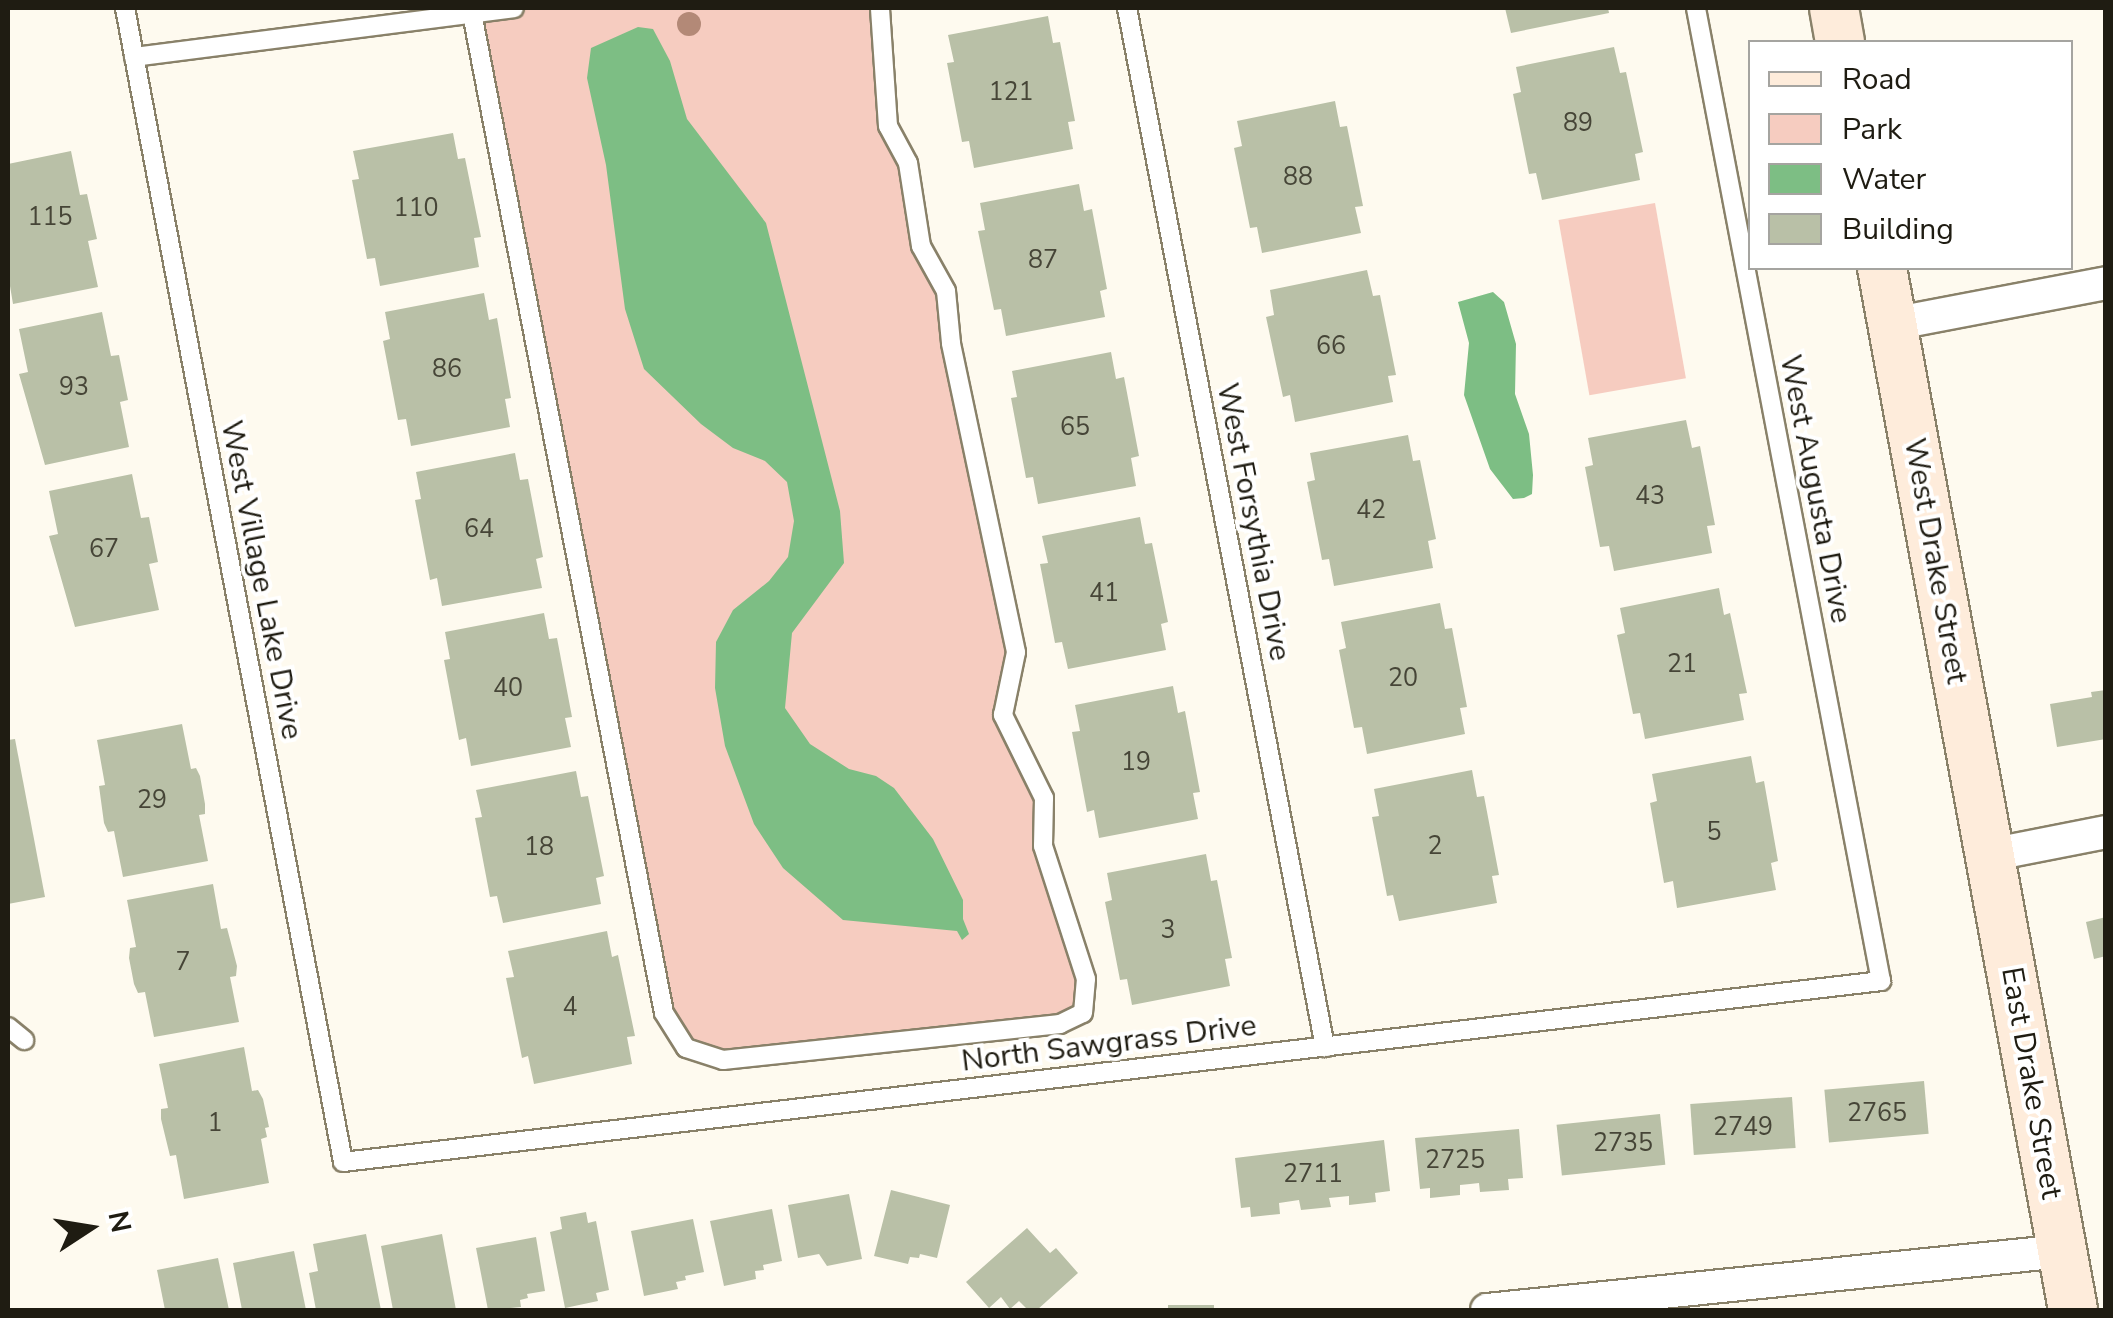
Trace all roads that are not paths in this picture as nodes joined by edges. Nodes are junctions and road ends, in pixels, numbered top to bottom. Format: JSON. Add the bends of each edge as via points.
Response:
{"nodes":[{"id":1,"x":124,"y":8,"type":"edge"},
{"id":2,"x":514,"y":8,"type":"edge"},
{"id":3,"x":880,"y":8,"type":"edge"},
{"id":4,"x":1127,"y":8,"type":"edge"},
{"id":5,"x":1696,"y":8,"type":"edge"},
{"id":6,"x":1834,"y":8,"type":"edge"},
{"id":7,"x":471,"y":10,"type":"edge"},
{"id":8,"x":1840,"y":40,"type":"edge"},
{"id":9,"x":134,"y":57,"type":"junction"},
{"id":10,"x":1747,"y":254,"type":"edge"},
{"id":11,"x":1750,"y":270,"type":"edge"},
{"id":12,"x":1882,"y":270,"type":"edge"},
{"id":13,"x":2106,"y":283,"type":"edge"},
{"id":14,"x":1892,"y":324,"type":"junction"},
{"id":15,"x":2106,"y":832,"type":"edge"},
{"id":16,"x":1989,"y":855,"type":"junction"},
{"id":17,"x":1880,"y":981,"type":"joint"},
{"id":18,"x":8,"y":1027,"type":"edge"},
{"id":19,"x":24,"y":1040,"type":"dead end"},
{"id":20,"x":1326,"y":1046,"type":"junction"},
{"id":21,"x":344,"y":1162,"type":"joint"},
{"id":22,"x":2062,"y":1251,"type":"junction"},
{"id":23,"x":1487,"y":1310,"type":"edge"},
{"id":24,"x":2073,"y":1310,"type":"edge"}],
"edges":[{"from":1,"to":9,"type":"lane","name":"West Village Lake Drive"},
{"from":2,"to":7,"type":"lane"},
{"from":3,"to":7,"type":"lane","via":[[888,126],[908,163],[921,246],[946,291],[950,343],[1016,652],[1003,714],[1044,798],[1043,846],[1086,978],[1083,1013],[1060,1024],[723,1060],[686,1048],[664,1012]]},
{"from":4,"to":20,"type":"lane","name":"West Forsythia Drive"},
{"from":5,"to":10,"type":"lane","name":"West Augusta Drive"},
{"from":6,"to":8,"type":"street"},
{"from":7,"to":9,"type":"lane"},
{"from":9,"to":21,"type":"lane","name":"West Village Lake Drive"},
{"from":11,"to":17,"type":"lane","name":"West Augusta Drive"},
{"from":12,"to":14,"type":"street","name":"West Drake Street"},
{"from":13,"to":14,"type":"street"},
{"from":14,"to":16,"type":"street","name":"West Drake Street"},
{"from":15,"to":16,"type":"street"},
{"from":16,"to":22,"type":"street","name":"East Drake Street"},
{"from":17,"to":20,"type":"lane","name":"North Sawgrass Drive"},
{"from":18,"to":19,"type":"lane"},
{"from":20,"to":21,"type":"lane","name":"North Sawgrass Drive"},
{"from":22,"to":23,"type":"street"},
{"from":22,"to":24,"type":"street","name":"East Drake Street"}]}
